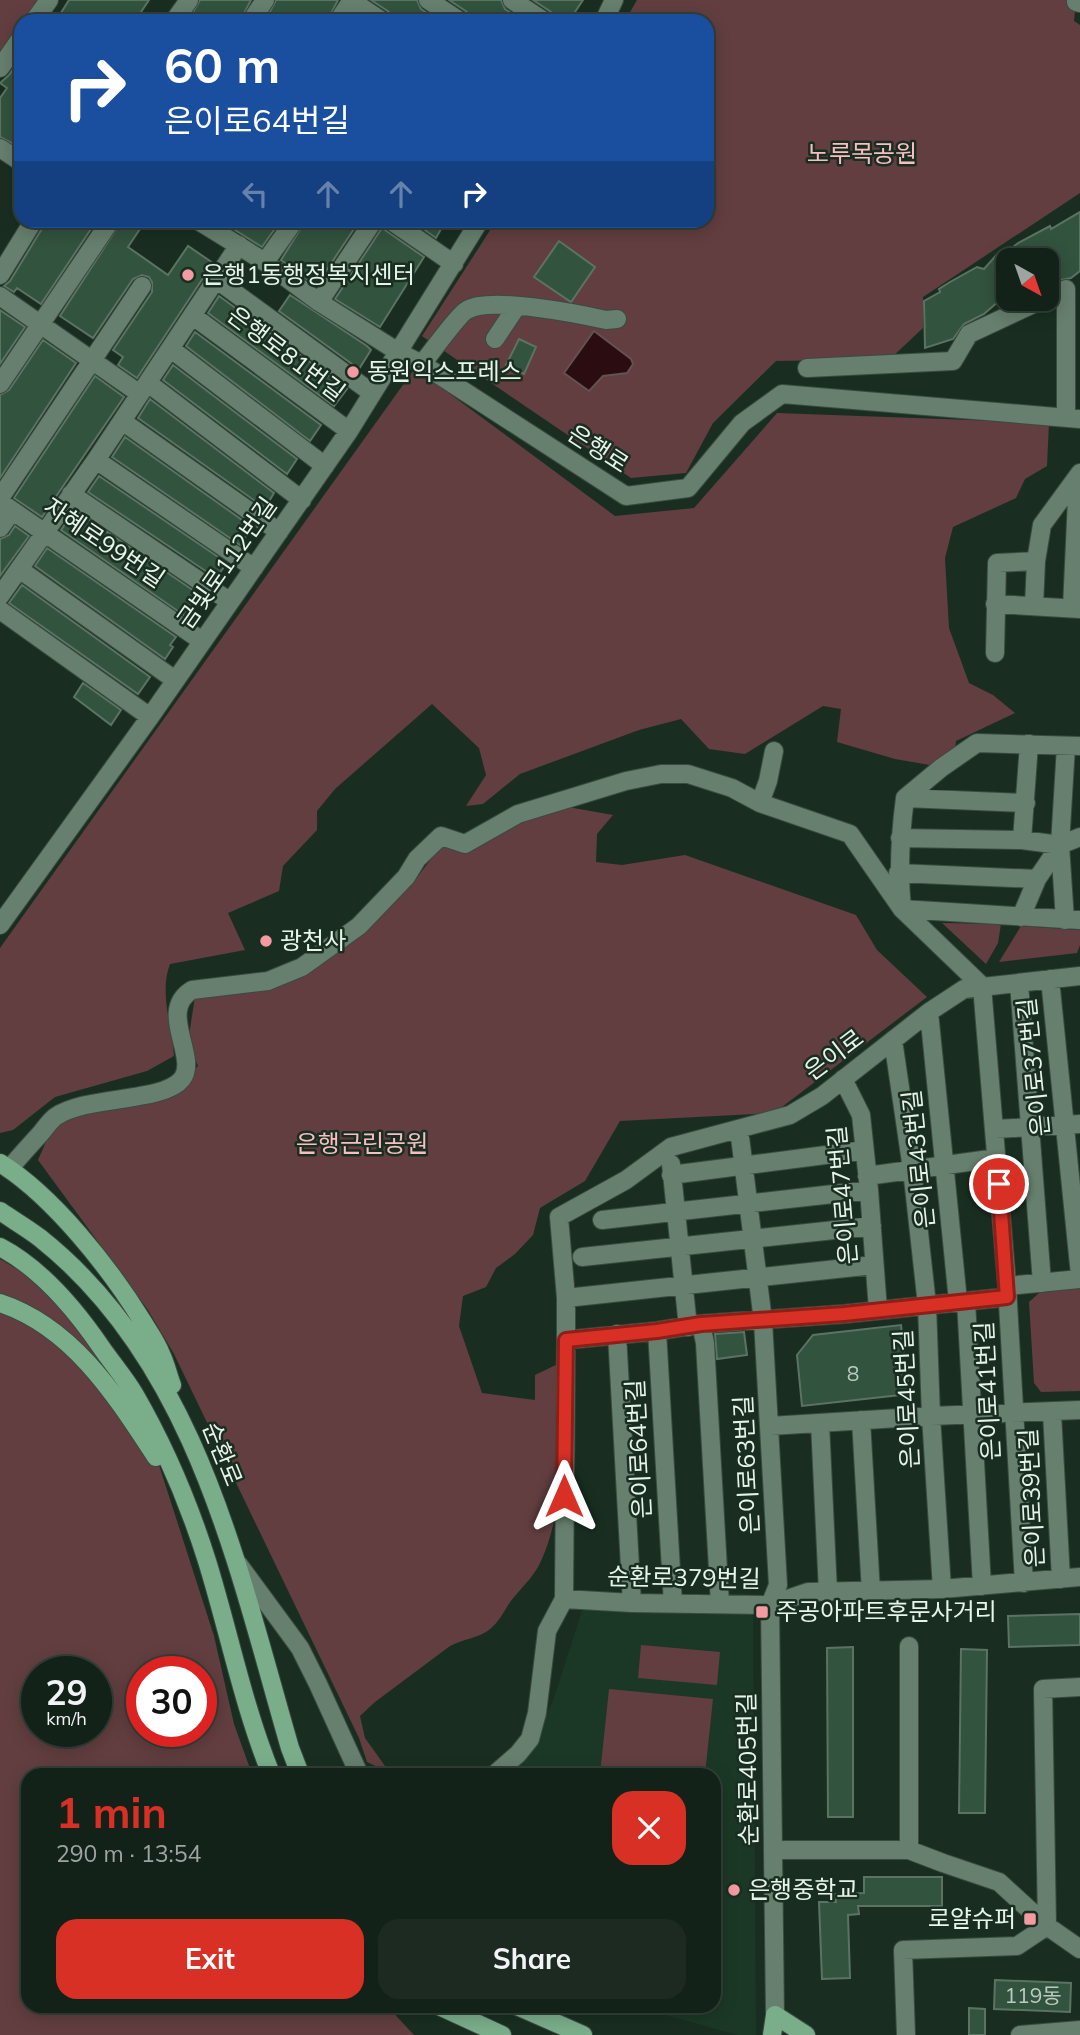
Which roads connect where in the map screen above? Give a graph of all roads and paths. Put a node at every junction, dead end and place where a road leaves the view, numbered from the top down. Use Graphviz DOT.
graph roads {
  1 [pos="352,0"];
  2 [pos="428,0"];
  3 [pos="512,0"];
  4 [pos="372,14"];
  5 [pos="449,14"];
  6 [pos="533,14"];
  7 [pos="14,50"];
  8 [pos="0,68"];
  9 [pos="29,228"];
  10 [pos="106,228"];
  11 [pos="211,228"];
  12 [pos="289,228"];
  13 [pos="369,228"];
  14 [pos="402,228"];
  15 [pos="475,228"];
  16 [pos="239,245"];
  17 [pos="265,262"];
  18 [pos="454,264"];
  19 [pos="0,275"];
  20 [pos="217,280"];
  21 [pos="142,286"];
  22 [pos="1073,286"];
  23 [pos="0,296"];
  24 [pos="319,302"];
  25 [pos="517,306"];
  26 [pos="1017,312"];
  27 [pos="193,316"];
  28 [pos="617,319"];
  29 [pos="41,324"];
  30 [pos="495,339"];
  31 [pos="171,349"];
  32 [pos="400,352"];
  33 [pos="92,360"];
  34 [pos="422,363"];
  35 [pos="807,368"];
  36 [pos="0,384"];
  37 [pos="144,389"];
  38 [pos="372,393"];
  39 [pos="1073,418"];
  40 [pos="122,421"];
  41 [pos="349,431"];
  42 [pos="96,460"];
  43 [pos="325,466"];
  44 [pos="1079,475"];
  45 [pos="71,494"];
  46 [pos="302,500"];
  47 [pos="4,503"];
  48 [pos="0,528"];
  49 [pos="45,532"];
  50 [pos="279,532"];
  51 [pos="1077,544"];
  52 [pos="1036,561"];
  53 [pos="254,568"];
  54 [pos="19,569"];
  55 [pos="0,596"];
  56 [pos="229,601"];
  57 [pos="995,604"];
  58 [pos="1034,606"];
  59 [pos="1076,609"];
  60 [pos="0,610"];
  61 [pos="202,641"];
  62 [pos="995,653"];
  63 [pos="175,680"];
  64 [pos="150,716"];
  65 [pos="1029,744"];
  66 [pos="1073,746"];
  67 [pos="774,751"];
  68 [pos="905,798"];
  69 [pos="760,803"];
  70 [pos="1026,803"];
  71 [pos="1080,837"];
  72 [pos="900,838"];
  73 [pos="1022,840"];
  74 [pos="1060,845"];
  75 [pos="898,873"];
  76 [pos="1037,879"];
  77 [pos="902,909"];
  78 [pos="1021,917"];
  79 [pos="1072,920"];
  80 [pos="0,925"];
  81 [pos="1080,976"];
  82 [pos="1050,979"];
  83 [pos="1019,983"];
  84 [pos="982,986"];
  85 [pos="929,1012"];
  86 [pos="894,1041"];
  87 [pos="843,1079"];
  88 [pos="1072,1125"];
  89 [pos="1028,1127"];
  90 [pos="739,1129"];
  91 [pos="995,1129"];
  92 [pos="671,1147"];
  93 [pos="864,1150"];
  94 [pos="997,1158"];
  95 [pos="745,1164"];
  96 [pos="944,1164"];
  97 [pos="5,1166"];
  98 [pos="912,1169"];
  99 [pos="671,1175"];
  100 [pos="868,1183"];
  101 [pos="750,1203"];
  102 [pos="0,1211"];
  103 [pos="676,1212"];
  104 [pos="601,1220"];
  105 [pos="872,1226"];
  106 [pos="754,1240"];
  107 [pos="0,1247"];
  108 [pos="680,1248"];
  109 [pos="582,1258"];
  110 [pos="874,1265"];
  111 [pos="757,1277"];
  112 [pos="1080,1277"];
  113 [pos="1042,1283"];
  114 [pos="684,1284"];
  115 [pos="1007,1292"];
  116 [pos="566,1298"];
  117 [pos="962,1301"];
  118 [pos="0,1303"];
  119 [pos="927,1305"];
  120 [pos="878,1310"];
  121 [pos="763,1321"];
  122 [pos="694,1325"];
  123 [pos="657,1331"];
  124 [pos="617,1334"];
  125 [pos="566,1340"];
  126 [pos="1080,1410"];
  127 [pos="1013,1413"];
  128 [pos="1052,1413"];
  129 [pos="974,1415"];
  130 [pos="931,1416"];
  131 [pos="861,1420"];
  132 [pos="820,1423"];
  133 [pos="770,1426"];
  134 [pos="187,1431"];
  135 [pos="187,1506"];
  136 [pos="234,1559"];
  137 [pos="1080,1577"];
  138 [pos="1062,1580"];
  139 [pos="1024,1583"];
  140 [pos="982,1586"];
  141 [pos="942,1589"];
  142 [pos="871,1591"];
  143 [pos="828,1592"];
  144 [pos="564,1599"];
  145 [pos="632,1604"];
  146 [pos="673,1604"];
  147 [pos="720,1604"];
  148 [pos="770,1605"];
  149 [pos="909,1646"];
  150 [pos="1080,1688"];
  151 [pos="269,1768"];
  152 [pos="298,1768"];
  153 [pos="356,1768"];
  154 [pos="502,1768"];
  155 [pos="774,1850"];
  156 [pos="909,1850"];
  157 [pos="1047,1926"];
  158 [pos="1080,1949"];
  159 [pos="454,2013"];
  160 [pos="533,2013"];
  161 [pos="775,2015"];
  162 [pos="1080,2030"];
  163 [pos="502,2035"];
  164 [pos="583,2035"];
  165 [pos="774,2035"];
  166 [pos="806,2035"];
  167 [pos="906,2035"];
  168 [pos="1020,2035"];
  1 -- 4 [label="street"];
  2 -- 5 [label="street"];
  3 -- 6 [label="street"];
  7 -- 8 [label="street"];
  9 -- 19 [label="street"];
  10 -- 29 [label="street"];
  11 -- 16 [label="street, 은행로"];
  12 -- 17 [label="street"];
  13 -- 24 [label="street"];
  14 -- 18 [label="street"];
  15 -- 18 [label="street, 금빛로112번길"];
  16 -- 17 [label="street, 은행로"];
  16 -- 20 [label="street, 은행로81번길"];
  17 -- 24 [label="street, 은행로"];
  18 -- 32 [label="street, 금빛로112번길"];
  20 -- 27 [label="street, 은행로81번길"];
  20 -- 38 [label="street, 은행로81번길"];
  21 -- 33 [label="street"];
  22 -- 39 [label="street"];
  23 -- 29 [label="street"];
  24 -- 32 [label="street, 은행로"];
  25 -- 28 [label="street"];
  25 -- 30 [label="street"];
  25 -- 34 [label="street"];
  26 -- 35 [label="street"];
  27 -- 31 [label="street, 은행로81번길"];
  27 -- 41 [label="street, 은행로81번길"];
  29 -- 33 [label="street"];
  29 -- 36 [label="street"];
  31 -- 37 [label="street, 은행로81번길"];
  31 -- 43 [label="street"];
  32 -- 34 [label="street, 은행로"];
  32 -- 38 [label="street, 금빛로112번길"];
  33 -- 37 [label="street"];
  33 -- 47 [label="street"];
  34 -- 39 [label="street, 은행로"];
  37 -- 40 [label="street, 은행로81번길"];
  37 -- 46 [label="street"];
  38 -- 41 [label="street, 금빛로112번길"];
  40 -- 42 [label="street, 은행로81번길"];
  40 -- 50 [label="street"];
  41 -- 43 [label="street, 금빛로112번길"];
  42 -- 45 [label="street, 은행로81번길"];
  42 -- 53 [label="street"];
  43 -- 46 [label="street, 금빛로112번길"];
  44 -- 51 [label="street"];
  44 -- 52 [label="street"];
  45 -- 49 [label="street, 은행로81번길"];
  45 -- 56 [label="street"];
  46 -- 50 [label="street, 금빛로112번길"];
  47 -- 48 [label="street, 자혜로99번길"];
  47 -- 49 [label="street, 자혜로99번길"];
  49 -- 54 [label="street, 은행로81번길"];
  49 -- 61 [label="street, 자혜로99번길"];
  50 -- 53 [label="street, 금빛로112번길"];
  51 -- 59 [label="street"];
  52 -- 57 [label="street"];
  52 -- 58 [label="street"];
  53 -- 56 [label="street, 금빛로112번길"];
  54 -- 55 [label="street, 은행로81번길"];
  54 -- 63 [label="street"];
  56 -- 61 [label="street, 금빛로112번길"];
  57 -- 58 [label="street"];
  57 -- 62 [label="street"];
  58 -- 59 [label="street"];
  60 -- 64 [label="street"];
  61 -- 63 [label="street, 금빛로112번길"];
  63 -- 64 [label="street, 금빛로112번길"];
  64 -- 80 [label="street, 금빛로112번길"];
  65 -- 66 [label="street"];
  65 -- 68 [label="street"];
  65 -- 70 [label="street"];
  66 -- 74 [label="street"];
  67 -- 69 [label="street"];
  68 -- 70 [label="street"];
  68 -- 72 [label="street"];
  69 -- 77 [label="street"];
  69 -- 97 [label="street"];
  70 -- 73 [label="street"];
  71 -- 74 [label="street"];
  72 -- 73 [label="street"];
  72 -- 75 [label="street"];
  73 -- 74 [label="street"];
  74 -- 76 [label="street"];
  74 -- 79 [label="street"];
  75 -- 76 [label="street"];
  75 -- 77 [label="street"];
  76 -- 78 [label="street"];
  77 -- 78 [label="street"];
  77 -- 84 [label="street"];
  78 -- 79 [label="street"];
  81 -- 82 [label="street, 은이로"];
  82 -- 83 [label="street, 은이로"];
  82 -- 88 [label="street, 은이로37번길"];
  83 -- 84 [label="street, 은이로"];
  83 -- 89 [label="street"];
  84 -- 85 [label="street, 은이로"];
  84 -- 91 [label="street, 은이로41번길"];
  85 -- 86 [label="street, 은이로"];
  85 -- 96 [label="street, 은이로43번길"];
  86 -- 87 [label="street, 은이로"];
  86 -- 98 [label="street, 은이로45번길"];
  87 -- 90 [label="street, 은이로"];
  87 -- 93 [label="street, 은이로47번길"];
  88 -- 89 [label="street"];
  88 -- 112 [label="street, 은이로37번길"];
  89 -- 91 [label="street"];
  89 -- 113 [label="street"];
  90 -- 92 [label="street, 은이로"];
  90 -- 95 [label="street, 은이로63번길"];
  91 -- 94 [label="street, 은이로41번길"];
  92 -- 99 [label="street"];
  92 -- 116 [label="street"];
  93 -- 95 [label="street"];
  93 -- 100 [label="street, 은이로47번길"];
  94 -- 96 [label="street"];
  94 -- 115 [label="street, 은이로41번길"];
  95 -- 99 [label="street"];
  95 -- 101 [label="street, 은이로63번길"];
  96 -- 98 [label="street"];
  96 -- 117 [label="street, 은이로43번길"];
  97 -- 134 [label="main road"];
  98 -- 100 [label="street"];
  98 -- 119 [label="street, 은이로45번길"];
  99 -- 103 [label="street"];
  100 -- 101 [label="street"];
  100 -- 105 [label="street, 은이로47번길"];
  101 -- 103 [label="street"];
  101 -- 106 [label="street, 은이로63번길"];
  102 -- 134 [label="main road, 순환로"];
  103 -- 104 [label="street"];
  103 -- 108 [label="street"];
  105 -- 106 [label="street"];
  105 -- 110 [label="street, 은이로47번길"];
  106 -- 108 [label="street"];
  106 -- 111 [label="street, 은이로63번길"];
  107 -- 135 [label="main road"];
  108 -- 109 [label="street"];
  108 -- 114 [label="street"];
  110 -- 111 [label="street"];
  110 -- 120 [label="street, 은이로47번길"];
  111 -- 114 [label="street"];
  111 -- 121 [label="street, 은이로63번길"];
  112 -- 113 [label="street"];
  113 -- 115 [label="street"];
  114 -- 116 [label="street"];
  114 -- 122 [label="street"];
  115 -- 117 [label="street"];
  115 -- 127 [label="street, 은이로41번길"];
  116 -- 125 [label="street"];
  117 -- 119 [label="street"];
  117 -- 129 [label="street, 은이로43번길"];
  118 -- 135 [label="main road"];
  119 -- 120 [label="street"];
  119 -- 130 [label="street, 은이로45번길"];
  120 -- 121 [label="street"];
  121 -- 122 [label="street"];
  121 -- 133 [label="street, 은이로63번길"];
  122 -- 123 [label="street"];
  122 -- 147 [label="street, 은이로63번길"];
  123 -- 124 [label="street"];
  123 -- 146 [label="street, 은이로64번길"];
  124 -- 125 [label="street"];
  124 -- 145 [label="street, 은이로64번길"];
  125 -- 144 [label="street"];
  126 -- 128 [label="street"];
  127 -- 128 [label="street"];
  127 -- 129 [label="street"];
  127 -- 139 [label="street, 은이로41번길"];
  128 -- 138 [label="street, 은이로39번길"];
  129 -- 130 [label="street"];
  129 -- 140 [label="street, 은이로43번길"];
  130 -- 131 [label="street"];
  130 -- 141 [label="street, 은이로45번길"];
  131 -- 132 [label="street"];
  131 -- 142 [label="street"];
  132 -- 133 [label="street"];
  132 -- 143 [label="street"];
  133 -- 148 [label="street, 은이로63번길"];
  134 -- 136 [label="main road, 순환로"];
  135 -- 151 [label="main road"];
  136 -- 152 [label="main road, 순환로"];
  136 -- 153 [label="street"];
  137 -- 138 [label="street, 순환로379번길"];
  138 -- 139 [label="street, 순환로379번길"];
  139 -- 140 [label="street, 순환로379번길"];
  140 -- 141 [label="street, 순환로379번길"];
  141 -- 142 [label="street, 순환로379번길"];
  142 -- 143 [label="street, 순환로379번길"];
  143 -- 148 [label="street, 순환로379번길"];
  144 -- 145 [label="street, 순환로379번길"];
  144 -- 154 [label="street"];
  145 -- 146 [label="street, 순환로379번길"];
  146 -- 147 [label="street, 순환로379번길"];
  147 -- 148 [label="street, 순환로379번길"];
  148 -- 155 [label="street, 순환로405번길"];
  149 -- 156 [label="street"];
  150 -- 157 [label="street"];
  155 -- 156 [label="street"];
  155 -- 161 [label="street, 순환로405번길"];
  156 -- 157 [label="street"];
  157 -- 158 [label="street"];
  157 -- 167 [label="street"];
  159 -- 163 [label="main road"];
  160 -- 164 [label="main road"];
  161 -- 165 [label="main road"];
  161 -- 166 [label="main road"];
  162 -- 168 [label="street"];
}
